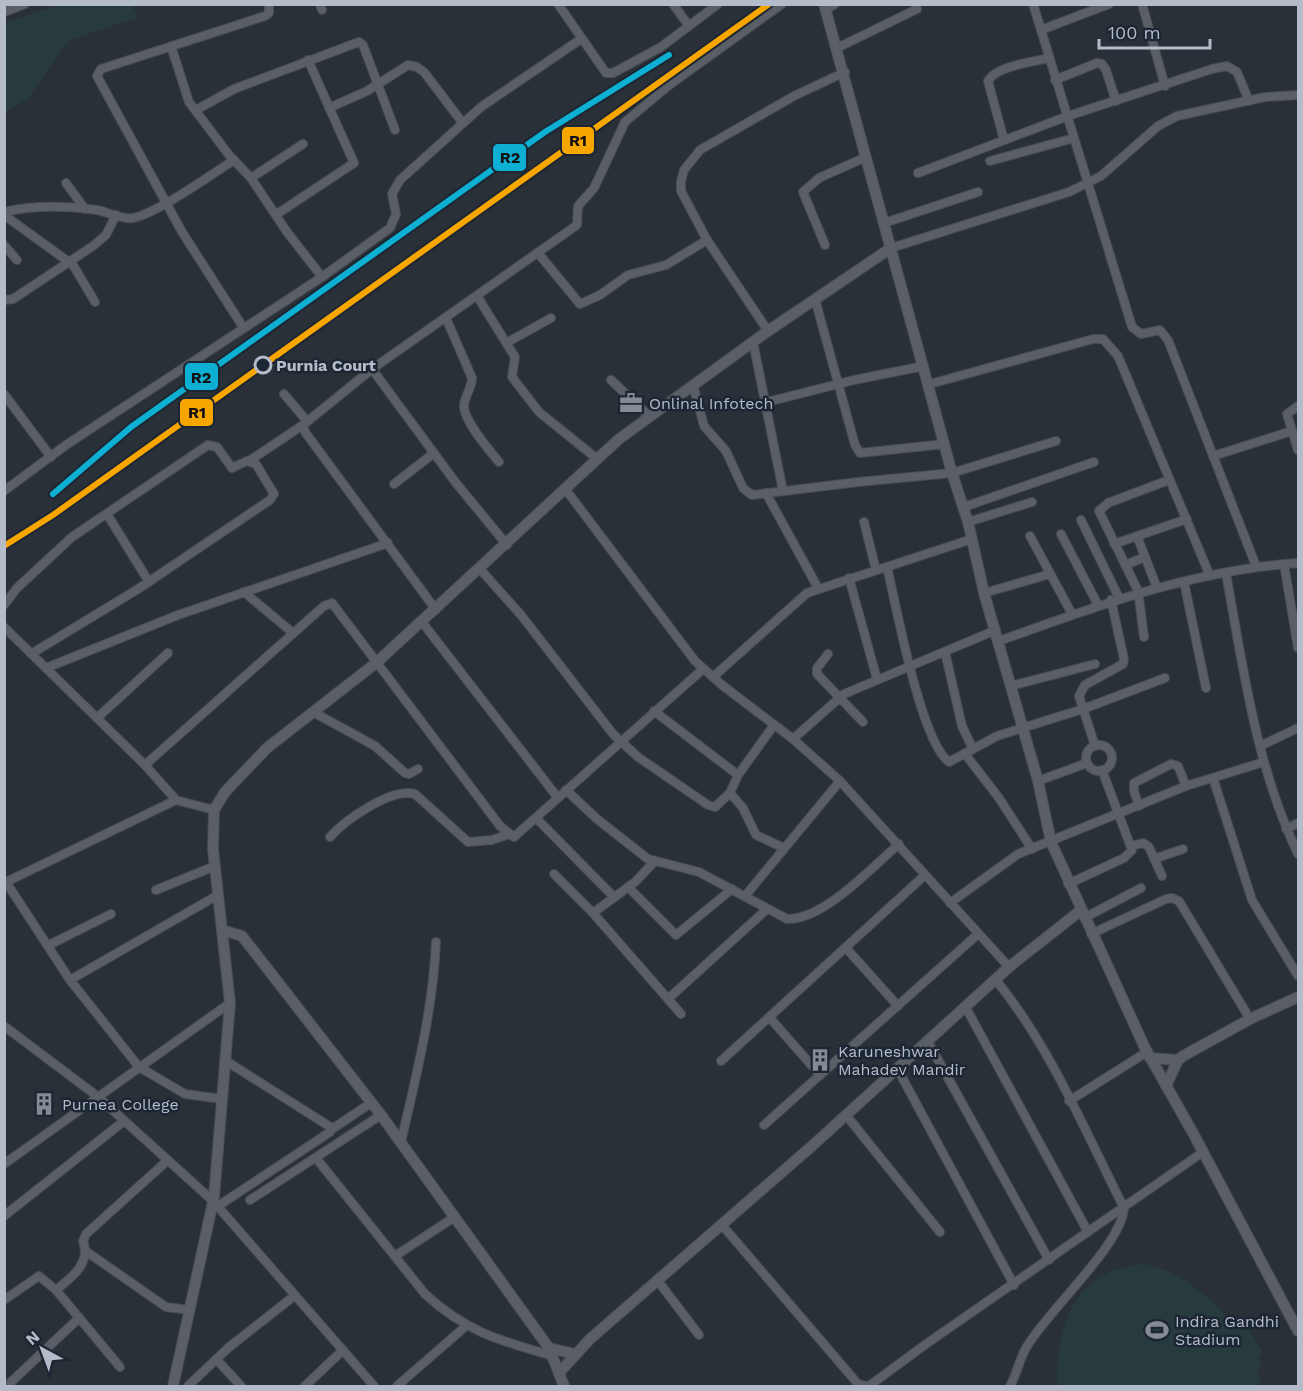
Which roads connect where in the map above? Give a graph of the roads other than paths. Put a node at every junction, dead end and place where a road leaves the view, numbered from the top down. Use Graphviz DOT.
graph roads {
  1 [pos="25,4"];
  2 [pos="269,4"];
  3 [pos="558,4"];
  4 [pos="673,4"];
  5 [pos="718,4"];
  6 [pos="782,4"];
  7 [pos="1033,4"];
  8 [pos="1109,4"];
  9 [pos="1142,4"];
  10 [pos="828,6"];
  11 [pos="917,9"];
  12 [pos="4,12"];
  13 [pos="689,26"];
  14 [pos="1041,30"];
  15 [pos="581,39"];
  16 [pos="171,46"];
  17 [pos="837,48"];
  18 [pos="1048,58"];
  19 [pos="308,60"];
  20 [pos="844,72"];
  21 [pos="1055,80"];
  22 [pos="379,84"];
  23 [pos="1165,86"];
  24 [pos="1299,94"];
  25 [pos="1116,101"];
  26 [pos="1249,101"];
  27 [pos="329,108"];
  28 [pos="196,110"];
  29 [pos="1068,116"];
  30 [pos="462,122"];
  31 [pos="395,130"];
  32 [pos="1074,138"];
  33 [pos="1004,140"];
  34 [pos="303,144"];
  35 [pos="867,157"];
  36 [pos="234,160"];
  37 [pos="990,161"];
  38 [pos="918,173"];
  39 [pos="251,178"];
  40 [pos="66,183"];
  41 [pos="1087,184"];
  42 [pos="978,192"];
  43 [pos="166,202"];
  44 [pos="85,209"];
  45 [pos="4,213"];
  46 [pos="277,214"];
  47 [pos="116,215"];
  48 [pos="884,223"];
  49 [pos="706,240"];
  50 [pos="4,245"];
  51 [pos="825,245"];
  52 [pos="891,248"];
  53 [pos="538,253"];
  54 [pos="17,261"];
  55 [pos="68,261"];
  56 [pos="322,277"];
  57 [pos="477,296"];
  58 [pos="815,299"];
  59 [pos="4,300"];
  60 [pos="95,302"];
  61 [pos="446,318"];
  62 [pos="551,318"];
  63 [pos="243,327"];
  64 [pos="768,331"];
  65 [pos="508,342"];
  66 [pos="753,342"];
  67 [pos="924,366"];
  68 [pos="372,369"];
  69 [pos="611,380"];
  70 [pos="838,384"];
  71 [pos="930,384"];
  72 [pos="693,385"];
  73 [pos="4,394"];
  74 [pos="284,394"];
  75 [pos="767,402"];
  76 [pos="1299,406"];
  77 [pos="650,417"];
  78 [pos="305,423"];
  79 [pos="1292,431"];
  80 [pos="1056,441"];
  81 [pos="945,444"];
  82 [pos="1299,450"];
  83 [pos="435,453"];
  84 [pos="1213,456"];
  85 [pos="51,457"];
  86 [pos="597,458"];
  87 [pos="249,461"];
  88 [pos="499,462"];
  89 [pos="1094,462"];
  90 [pos="952,473"];
  91 [pos="1169,480"];
  92 [pos="394,484"];
  93 [pos="566,490"];
  94 [pos="4,491"];
  95 [pos="783,491"];
  96 [pos="766,493"];
  97 [pos="1032,502"];
  98 [pos="964,507"];
  99 [pos="107,514"];
  100 [pos="1187,519"];
  101 [pos="1081,520"];
  102 [pos="864,522"];
  103 [pos="968,522"];
  104 [pos="1061,534"];
  105 [pos="1030,536"];
  106 [pos="1137,537"];
  107 [pos="972,539"];
  108 [pos="388,543"];
  109 [pos="507,544"];
  110 [pos="1114,544"];
  111 [pos="1145,557"];
  112 [pos="1299,563"];
  113 [pos="1284,564"];
  114 [pos="1125,565"];
  115 [pos="1256,566"];
  116 [pos="887,567"];
  117 [pos="480,569"];
  118 [pos="876,570"];
  119 [pos="1226,573"];
  120 [pos="1050,574"];
  121 [pos="1210,576"];
  122 [pos="849,578"];
  123 [pos="149,582"];
  124 [pos="1184,582"];
  125 [pos="818,588"];
  126 [pos="1157,588"];
  127 [pos="1138,591"];
  128 [pos="244,592"];
  129 [pos="984,593"];
  130 [pos="1115,599"];
  131 [pos="1098,604"];
  132 [pos="4,605"];
  133 [pos="436,610"];
  134 [pos="1072,614"];
  135 [pos="422,622"];
  136 [pos="4,627"];
  137 [pos="293,633"];
  138 [pos="997,635"];
  139 [pos="1144,637"];
  140 [pos="1299,648"];
  141 [pos="945,652"];
  142 [pos="168,653"];
  143 [pos="31,654"];
  144 [pos="828,654"];
  145 [pos="376,663"];
  146 [pos="911,664"];
  147 [pos="1095,664"];
  148 [pos="46,668"];
  149 [pos="704,669"];
  150 [pos="713,677"];
  151 [pos="1165,678"];
  152 [pos="877,679"];
  153 [pos="1011,686"];
  154 [pos="1206,688"];
  155 [pos="839,697"];
  156 [pos="1083,709"];
  157 [pos="654,711"];
  158 [pos="313,712"];
  159 [pos="97,718"];
  160 [pos="863,722"];
  161 [pos="774,725"];
  162 [pos="1023,728"];
  163 [pos="1299,728"];
  164 [pos="793,739"];
  165 [pos="620,740"];
  166 [pos="1095,746"];
  167 [pos="1260,746"];
  168 [pos="969,752"];
  169 [pos="1264,762"];
  170 [pos="1087,763"];
  171 [pos="145,765"];
  172 [pos="418,769"];
  173 [pos="1102,770"];
  174 [pos="738,775"];
  175 [pos="1213,778"];
  176 [pos="1038,781"];
  177 [pos="840,782"];
  178 [pos="1186,786"];
  179 [pos="566,790"];
  180 [pos="730,793"];
  181 [pos="558,798"];
  182 [pos="176,800"];
  183 [pos="1139,806"];
  184 [pos="214,810"];
  185 [pos="1118,815"];
  186 [pos="536,818"];
  187 [pos="1299,823"];
  188 [pos="1286,829"];
  189 [pos="509,834"];
  190 [pos="330,837"];
  191 [pos="1051,842"];
  192 [pos="899,844"];
  193 [pos="1131,846"];
  194 [pos="784,848"];
  195 [pos="1032,849"];
  196 [pos="1183,849"];
  197 [pos="1299,854"];
  198 [pos="1154,859"];
  199 [pos="655,861"];
  200 [pos="215,866"];
  201 [pos="554,874"];
  202 [pos="925,875"];
  203 [pos="1162,876"];
  204 [pos="5,882"];
  205 [pos="1068,884"];
  206 [pos="628,887"];
  207 [pos="1141,888"];
  208 [pos="732,889"];
  209 [pos="156,890"];
  210 [pos="218,895"];
  211 [pos="745,896"];
  212 [pos="614,897"];
  213 [pos="950,903"];
  214 [pos="767,909"];
  215 [pos="593,913"];
  216 [pos="111,914"];
  217 [pos="1082,914"];
  218 [pos="222,930"];
  219 [pos="978,934"];
  220 [pos="1091,934"];
  221 [pos="436,942"];
  222 [pos="49,945"];
  223 [pos="846,948"];
  224 [pos="1009,967"];
  225 [pos="1299,976"];
  226 [pos="996,979"];
  227 [pos="70,980"];
  228 [pos="1299,997"];
  229 [pos="668,999"];
  230 [pos="230,1003"];
  231 [pos="898,1006"];
  232 [pos="965,1006"];
  233 [pos="681,1014"];
  234 [pos="770,1018"];
  235 [pos="1250,1019"];
  236 [pos="4,1026"];
  237 [pos="927,1040"];
  238 [pos="1148,1055"];
  239 [pos="1178,1060"];
  240 [pos="226,1061"];
  241 [pos="721,1061"];
  242 [pos="139,1068"];
  243 [pos="897,1068"];
  244 [pos="820,1075"];
  245 [pos="1166,1086"];
  246 [pos="97,1096"];
  247 [pos="222,1100"];
  248 [pos="1069,1101"];
  249 [pos="371,1103"];
  250 [pos="381,1115"];
  251 [pos="846,1115"];
  252 [pos="124,1121"];
  253 [pos="764,1125"];
  254 [pos="332,1130"];
  255 [pos="400,1142"];
  256 [pos="1203,1152"];
  257 [pos="316,1158"];
  258 [pos="168,1160"];
  259 [pos="4,1164"];
  260 [pos="250,1200"];
  261 [pos="215,1204"];
  262 [pos="1124,1208"];
  263 [pos="4,1216"];
  264 [pos="453,1218"];
  265 [pos="722,1226"];
  266 [pos="940,1232"];
  267 [pos="1088,1232"];
  268 [pos="87,1252"];
  269 [pos="395,1256"];
  270 [pos="1049,1260"];
  271 [pos="658,1281"];
  272 [pos="1014,1285"];
  273 [pos="56,1290"];
  274 [pos="294,1296"];
  275 [pos="4,1300"];
  276 [pos="190,1310"];
  277 [pos="79,1318"];
  278 [pos="466,1326"];
  279 [pos="1299,1331"];
  280 [pos="699,1335"];
  281 [pos="343,1350"];
  282 [pos="551,1352"];
  283 [pos="575,1354"];
  284 [pos="217,1360"];
  285 [pos="120,1366"];
  286 [pos="559,1373"];
  287 [pos="8,1385"];
  288 [pos="173,1386"];
  289 [pos="188,1386"];
  290 [pos="242,1386"];
  291 [pos="305,1386"];
  292 [pos="374,1386"];
  293 [pos="397,1386"];
  294 [pos="564,1386"];
  295 [pos="870,1386"];
  296 [pos="1010,1386"];
  1 -- 12 [label="street"];
  2 -- 16 [label="street"];
  3 -- 15 [label="street"];
  4 -- 13 [label="street"];
  5 -- 13 [label="street"];
  6 -- 53 [label="street"];
  7 -- 14 [label="street"];
  8 -- 14 [label="street"];
  9 -- 23 [label="street"];
  10 -- 17 [label="street"];
  11 -- 17 [label="street"];
  13 -- 15 [label="street"];
  14 -- 18 [label="street"];
  15 -- 30 [label="street"];
  16 -- 28 [label="street"];
  16 -- 43 [label="street"];
  17 -- 20 [label="street"];
  18 -- 21 [label="street"];
  18 -- 33 [label="street"];
  19 -- 22 [label="street"];
  19 -- 27 [label="street"];
  19 -- 28 [label="street"];
  20 -- 35 [label="street"];
  20 -- 49 [label="street"];
  21 -- 25 [label="street"];
  21 -- 29 [label="street"];
  22 -- 27 [label="street"];
  22 -- 30 [label="street"];
  22 -- 31 [label="street"];
  23 -- 25 [label="street"];
  23 -- 26 [label="street"];
  24 -- 26 [label="street"];
  25 -- 29 [label="street"];
  26 -- 41 [label="street"];
  27 -- 46 [label="street"];
  28 -- 36 [label="street"];
  29 -- 32 [label="street"];
  29 -- 33 [label="street"];
  30 -- 56 [label="street"];
  32 -- 37 [label="street"];
  32 -- 41 [label="street"];
  33 -- 38 [label="street"];
  34 -- 39 [label="street"];
  35 -- 48 [label="street"];
  35 -- 51 [label="street"];
  36 -- 39 [label="street"];
  36 -- 43 [label="street"];
  39 -- 46 [label="street"];
  40 -- 44 [label="street"];
  41 -- 52 [label="street"];
  41 -- 84 [label="street"];
  42 -- 48 [label="street"];
  43 -- 47 [label="street"];
  43 -- 63 [label="street"];
  44 -- 45 [label="street"];
  44 -- 47 [label="street"];
  45 -- 55 [label="street"];
  46 -- 56 [label="street"];
  47 -- 55 [label="street"];
  48 -- 52 [label="street"];
  49 -- 53 [label="street"];
  49 -- 64 [label="street"];
  50 -- 54 [label="street"];
  52 -- 58 [label="street"];
  52 -- 67 [label="street"];
  53 -- 57 [label="street"];
  55 -- 59 [label="street"];
  55 -- 60 [label="street"];
  56 -- 63 [label="street"];
  57 -- 61 [label="street"];
  57 -- 65 [label="street"];
  58 -- 64 [label="street"];
  58 -- 70 [label="street"];
  61 -- 68 [label="street"];
  61 -- 88 [label="street"];
  62 -- 65 [label="street"];
  63 -- 85 [label="street"];
  64 -- 66 [label="street"];
  65 -- 86 [label="street"];
  66 -- 72 [label="street"];
  66 -- 75 [label="street"];
  67 -- 70 [label="street"];
  67 -- 71 [label="street"];
  68 -- 78 [label="street"];
  68 -- 83 [label="street"];
  69 -- 77 [label="street"];
  70 -- 75 [label="street"];
  70 -- 81 [label="street"];
  71 -- 81 [label="street"];
  71 -- 91 [label="street"];
  72 -- 77 [label="street"];
  72 -- 96 [label="street"];
  73 -- 85 [label="street"];
  74 -- 78 [label="street"];
  75 -- 95 [label="street"];
  76 -- 79 [label="street"];
  77 -- 86 [label="street"];
  78 -- 87 [label="street"];
  78 -- 108 [label="street"];
  79 -- 82 [label="street"];
  79 -- 84 [label="street"];
  80 -- 90 [label="street"];
  81 -- 90 [label="street"];
  83 -- 92 [label="street"];
  83 -- 109 [label="street"];
  84 -- 115 [label="street"];
  85 -- 94 [label="street"];
  86 -- 93 [label="street"];
  87 -- 99 [label="street"];
  87 -- 123 [label="street"];
  89 -- 98 [label="street"];
  90 -- 95 [label="street"];
  90 -- 98 [label="street"];
  91 -- 100 [label="street"];
  91 -- 110 [label="street"];
  93 -- 109 [label="street"];
  93 -- 149 [label="street"];
  95 -- 96 [label="street"];
  96 -- 125 [label="street"];
  97 -- 103 [label="street"];
  98 -- 103 [label="street"];
  99 -- 123 [label="street"];
  99 -- 132 [label="street"];
  100 -- 106 [label="street"];
  100 -- 121 [label="street"];
  101 -- 130 [label="street"];
  102 -- 118 [label="street"];
  103 -- 107 [label="street"];
  104 -- 131 [label="street"];
  105 -- 120 [label="street"];
  106 -- 110 [label="street"];
  106 -- 111 [label="street"];
  107 -- 116 [label="street"];
  107 -- 129 [label="street"];
  108 -- 128 [label="street"];
  108 -- 133 [label="street"];
  109 -- 117 [label="street"];
  110 -- 114 [label="street"];
  111 -- 114 [label="street"];
  111 -- 126 [label="street"];
  112 -- 113 [label="street"];
  113 -- 115 [label="street"];
  113 -- 140 [label="street"];
  114 -- 127 [label="street"];
  115 -- 119 [label="street"];
  116 -- 118 [label="street"];
  116 -- 146 [label="street"];
  117 -- 133 [label="street"];
  117 -- 165 [label="street"];
  118 -- 122 [label="street"];
  119 -- 121 [label="street"];
  119 -- 167 [label="street"];
  120 -- 129 [label="street"];
  120 -- 134 [label="street"];
  121 -- 124 [label="street"];
  122 -- 125 [label="street"];
  122 -- 152 [label="street"];
  123 -- 143 [label="street"];
  124 -- 126 [label="street"];
  124 -- 154 [label="street"];
  125 -- 150 [label="street"];
  126 -- 127 [label="street"];
  127 -- 130 [label="street"];
  127 -- 139 [label="street"];
  128 -- 137 [label="street"];
  128 -- 148 [label="street"];
  129 -- 138 [label="street"];
  130 -- 131 [label="street"];
  130 -- 156 [label="street"];
  131 -- 134 [label="street"];
  133 -- 135 [label="street"];
  134 -- 138 [label="street"];
  135 -- 145 [label="street"];
  135 -- 181 [label="street"];
  136 -- 143 [label="street"];
  137 -- 145 [label="street"];
  137 -- 171 [label="street"];
  138 -- 141 [label="street"];
  138 -- 153 [label="street"];
  141 -- 146 [label="street"];
  141 -- 168 [label="street"];
  142 -- 159 [label="street"];
  143 -- 148 [label="street"];
  144 -- 155 [label="street"];
  145 -- 158 [label="street"];
  145 -- 189 [label="street"];
  146 -- 152 [label="street"];
  146 -- 168 [label="street"];
  147 -- 153 [label="street"];
  148 -- 159 [label="street"];
  149 -- 150 [label="street"];
  149 -- 157 [label="street"];
  150 -- 161 [label="street"];
  151 -- 156 [label="street"];
  152 -- 155 [label="street"];
  153 -- 162 [label="street"];
  155 -- 160 [label="street"];
  155 -- 164 [label="street"];
  156 -- 162 [label="street"];
  156 -- 166 [label="street"];
  157 -- 165 [label="street"];
  157 -- 174 [label="street"];
  158 -- 172 [label="street"];
  158 -- 184 [label="street"];
  159 -- 171 [label="street"];
  161 -- 164 [label="street"];
  161 -- 174 [label="street"];
  162 -- 168 [label="street"];
  162 -- 176 [label="street"];
  163 -- 167 [label="street"];
  164 -- 177 [label="street"];
  165 -- 179 [label="street"];
  165 -- 180 [label="street"];
  166 -- 170 [label="street"];
  166 -- 173 [label="street"];
  167 -- 169 [label="street"];
  168 -- 195 [label="street"];
  169 -- 175 [label="street"];
  169 -- 188 [label="street"];
  170 -- 173 [label="street"];
  170 -- 176 [label="street"];
  171 -- 182 [label="street"];
  173 -- 185 [label="street"];
  174 -- 180 [label="street"];
  175 -- 178 [label="street"];
  175 -- 225 [label="street"];
  176 -- 191 [label="street"];
  177 -- 192 [label="street"];
  177 -- 194 [label="street"];
  178 -- 183 [label="street"];
  178 -- 183 [label="street"];
  179 -- 181 [label="street"];
  179 -- 199 [label="street"];
  180 -- 194 [label="street"];
  181 -- 186 [label="street"];
  182 -- 184 [label="street"];
  182 -- 204 [label="street"];
  183 -- 185 [label="street"];
  184 -- 200 [label="street"];
  185 -- 191 [label="street"];
  185 -- 193 [label="street"];
  186 -- 189 [label="street"];
  186 -- 212 [label="street"];
  187 -- 188 [label="street"];
  188 -- 197 [label="street"];
  189 -- 190 [label="street"];
  191 -- 195 [label="street"];
  191 -- 205 [label="street"];
  192 -- 202 [label="street"];
  192 -- 214 [label="street"];
  193 -- 198 [label="street"];
  193 -- 205 [label="street"];
  194 -- 211 [label="street"];
  195 -- 213 [label="street"];
  196 -- 198 [label="street"];
  198 -- 203 [label="street"];
  199 -- 206 [label="street"];
  199 -- 208 [label="street"];
  200 -- 209 [label="street"];
  200 -- 210 [label="street"];
  201 -- 215 [label="street"];
  202 -- 213 [label="street"];
  202 -- 223 [label="street"];
  204 -- 222 [label="street"];
  205 -- 217 [label="street"];
  206 -- 208 [label="street"];
  206 -- 212 [label="street"];
  207 -- 217 [label="street"];
  208 -- 211 [label="street"];
  210 -- 218 [label="street"];
  210 -- 227 [label="street"];
  211 -- 214 [label="street"];
  212 -- 215 [label="street"];
  213 -- 219 [label="street"];
  214 -- 229 [label="street"];
  215 -- 229 [label="street"];
  216 -- 222 [label="street"];
  217 -- 220 [label="street"];
  217 -- 224 [label="street"];
  218 -- 230 [label="street"];
  218 -- 249 [label="street"];
  219 -- 224 [label="street"];
  219 -- 231 [label="street"];
  220 -- 235 [label="street"];
  220 -- 238 [label="street"];
  221 -- 255 [label="street"];
  222 -- 227 [label="street"];
  223 -- 231 [label="street"];
  223 -- 234 [label="street"];
  224 -- 226 [label="street"];
  226 -- 232 [label="street"];
  226 -- 248 [label="street"];
  227 -- 242 [label="street"];
  228 -- 235 [label="street"];
  229 -- 233 [label="street"];
  230 -- 240 [label="street"];
  230 -- 242 [label="street"];
  231 -- 244 [label="street"];
  232 -- 237 [label="street"];
  232 -- 267 [label="street"];
  234 -- 241 [label="street"];
  234 -- 244 [label="street"];
  235 -- 239 [label="street"];
  236 -- 246 [label="street"];
  237 -- 243 [label="street"];
  237 -- 270 [label="street"];
  238 -- 239 [label="street"];
  238 -- 245 [label="street"];
  238 -- 248 [label="street"];
  239 -- 245 [label="street"];
  240 -- 247 [label="street"];
  240 -- 254 [label="street"];
  242 -- 246 [label="street"];
  242 -- 247 [label="street"];
  243 -- 251 [label="street"];
  243 -- 272 [label="street"];
  244 -- 253 [label="street"];
  245 -- 256 [label="street"];
  246 -- 252 [label="street"];
  246 -- 259 [label="street"];
  247 -- 261 [label="street"];
  248 -- 262 [label="street"];
  249 -- 250 [label="street"];
  249 -- 254 [label="street"];
  250 -- 255 [label="street"];
  250 -- 257 [label="street"];
  251 -- 265 [label="street"];
  251 -- 266 [label="street"];
  252 -- 258 [label="street"];
  252 -- 263 [label="street"];
  254 -- 261 [label="street"];
  255 -- 264 [label="street"];
  256 -- 262 [label="street"];
  256 -- 279 [label="street"];
  257 -- 260 [label="street"];
  257 -- 269 [label="street"];
  258 -- 261 [label="street"];
  258 -- 268 [label="street"];
  261 -- 274 [label="street"];
  261 -- 276 [label="street"];
  262 -- 267 [label="street"];
  262 -- 296 [label="street"];
  264 -- 269 [label="street"];
  264 -- 282 [label="street"];
  265 -- 271 [label="street"];
  265 -- 295 [label="street"];
  267 -- 270 [label="street"];
  268 -- 273 [label="street"];
  268 -- 276 [label="street"];
  269 -- 278 [label="street"];
  270 -- 272 [label="street"];
  271 -- 280 [label="street"];
  271 -- 283 [label="street"];
  272 -- 295 [label="street"];
  273 -- 275 [label="street"];
  273 -- 277 [label="street"];
  274 -- 281 [label="street"];
  274 -- 284 [label="street"];
  276 -- 288 [label="street"];
  277 -- 285 [label="street"];
  277 -- 287 [label="street"];
  278 -- 282 [label="street"];
  278 -- 293 [label="street"];
  281 -- 291 [label="street"];
  281 -- 292 [label="street"];
  282 -- 283 [label="street"];
  282 -- 286 [label="street"];
  283 -- 286 [label="street"];
  284 -- 289 [label="street"];
  284 -- 290 [label="street"];
  286 -- 294 [label="street"];
}
